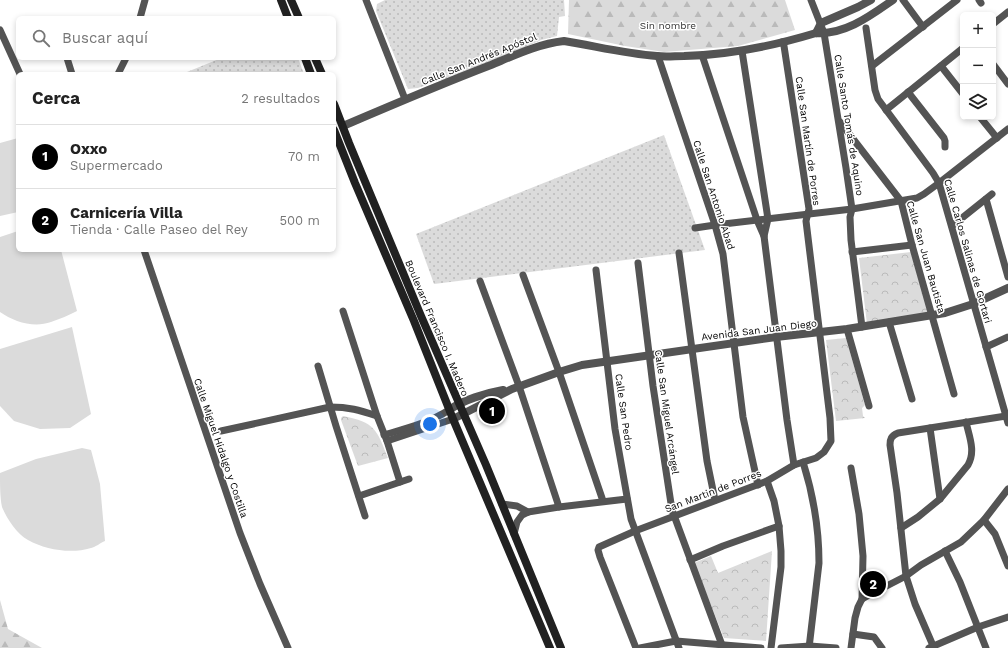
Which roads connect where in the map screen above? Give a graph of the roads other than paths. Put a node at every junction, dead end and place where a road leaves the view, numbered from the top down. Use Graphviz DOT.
graph roads {
  1 [pos="144,0"];
  2 [pos="281,0"];
  3 [pos="291,0"];
  4 [pos="366,0"];
  5 [pos="811,0"];
  6 [pos="871,0"];
  7 [pos="893,0"];
  8 [pos="902,0"];
  9 [pos="957,0"];
  10 [pos="1008,13"];
  11 [pos="140,16"];
  12 [pos="287,16"];
  13 [pos="298,16"];
  14 [pos="996,22"];
  15 [pos="821,23"];
  16 [pos="923,27"];
  17 [pos="866,28"];
  18 [pos="0,30"];
  19 [pos="820,33"];
  20 [pos="782,42"];
  21 [pos="960,50"];
  22 [pos="742,51"];
  23 [pos="702,55"];
  24 [pos="658,56"];
  25 [pos="68,60"];
  26 [pos="125,60"];
  27 [pos="306,60"];
  28 [pos="316,60"];
  29 [pos="872,66"];
  30 [pos="941,66"];
  31 [pos="996,68"];
  32 [pos="19,72"];
  33 [pos="72,72"];
  34 [pos="119,72"];
  35 [pos="310,72"];
  36 [pos="321,72"];
  37 [pos="1008,84"];
  38 [pos="960,90"];
  39 [pos="908,92"];
  40 [pos="405,99"];
  41 [pos="336,109"];
  42 [pos="886,110"];
  43 [pos="982,120"];
  44 [pos="839,121"];
  45 [pos="343,126"];
  46 [pos="1008,129"];
  47 [pos="336,135"];
  48 [pos="997,138"];
  49 [pos="945,147"];
  50 [pos="939,183"];
  51 [pos="992,194"];
  52 [pos="986,199"];
  53 [pos="901,201"];
  54 [pos="852,209"];
  55 [pos="808,215"];
  56 [pos="768,219"];
  57 [pos="757,220"];
  58 [pos="714,225"];
  59 [pos="952,226"];
  60 [pos="695,228"];
  61 [pos="764,236"];
  62 [pos="912,245"];
  63 [pos="145,252"];
  64 [pos="852,252"];
  65 [pos="678,253"];
  66 [pos="638,263"];
  67 [pos="596,270"];
  68 [pos="524,275"];
  69 [pos="1008,276"];
  70 [pos="480,281"];
  71 [pos="1008,288"];
  72 [pos="973,304"];
  73 [pos="343,311"];
  74 [pos="932,315"];
  75 [pos="889,322"];
  76 [pos="862,327"];
  77 [pos="847,329"];
  78 [pos="819,332"];
  79 [pos="776,337"];
  80 [pos="1008,337"];
  81 [pos="734,343"];
  82 [pos="986,347"];
  83 [pos="691,349"];
  84 [pos="649,355"];
  85 [pos="607,362"];
  86 [pos="318,366"];
  87 [pos="559,372"];
  88 [pos="515,387"];
  89 [pos="954,394"];
  90 [pos="912,399"];
  91 [pos="459,403"];
  92 [pos="330,406"];
  93 [pos="868,406"];
  94 [pos="449,410"];
  95 [pos="463,413"];
  96 [pos="377,416"];
  97 [pos="452,419"];
  98 [pos="1007,420"];
  99 [pos="966,422"];
  100 [pos="930,428"];
  101 [pos="221,430"];
  102 [pos="831,434"];
  103 [pos="385,438"];
  104 [pos="803,462"];
  105 [pos="794,465"];
  106 [pos="851,468"];
  107 [pos="409,479"];
  108 [pos="767,481"];
  109 [pos="400,482"];
  110 [pos="758,485"];
  111 [pos="1008,489"];
  112 [pos="358,496"];
  113 [pos="627,499"];
  114 [pos="940,499"];
  115 [pos="715,500"];
  116 [pos="604,501"];
  117 [pos="502,504"];
  118 [pos="559,507"];
  119 [pos="528,512"];
  120 [pos="365,516"];
  121 [pos="674,516"];
  122 [pos="984,520"];
  123 [pos="779,526"];
  124 [pos="901,528"];
  125 [pos="635,531"];
  126 [pos="514,534"];
  127 [pos="1005,549"];
  128 [pos="945,551"];
  129 [pos="690,560"];
  130 [pos="1008,566"];
  131 [pos="906,576"];
  132 [pos="862,599"];
  133 [pos="1008,617"];
  134 [pos="978,627"];
  135 [pos="853,634"];
  136 [pos="678,645"];
  137 [pos="722,645"];
  138 [pos="880,645"];
  139 [pos="809,647"];
  140 [pos="932,647"];
  141 [pos="288,648"];
  142 [pos="550,648"];
  143 [pos="561,648"];
  144 [pos="636,648"];
  145 [pos="640,648"];
  146 [pos="761,648"];
  147 [pos="771,648"];
  148 [pos="781,648"];
  149 [pos="836,648"];
  150 [pos="851,648"];
  151 [pos="986,648"];
  1 -- 11 [label="street"];
  2 -- 12 [label="main road"];
  3 -- 13 [label="main road"];
  4 -- 40 [label="street"];
  5 -- 15 [label="street"];
  6 -- 15 [label="street"];
  7 -- 19 [label="street, Calle San Andrés Apóstol"];
  8 -- 16 [label="street"];
  9 -- 16 [label="street"];
  10 -- 14 [label="street"];
  15 -- 19 [label="street"];
  16 -- 29 [label="street"];
  17 -- 29 [label="street, Calle Carlos Salinas de Gortari"];
  18 -- 32 [label="street"];
  19 -- 20 [label="street, Calle San Andrés Apóstol"];
  19 -- 44 [label="street, Calle Santo Tomás de Aquino"];
  20 -- 22 [label="street, Calle San Andrés Apóstol"];
  20 -- 55 [label="street, Calle San Martín de Porres"];
  21 -- 30 [label="street"];
  22 -- 23 [label="street, Calle San Andrés Apóstol"];
  22 -- 56 [label="street"];
  23 -- 24 [label="street, Calle San Andrés Apóstol"];
  23 -- 57 [label="street"];
  24 -- 40 [label="street, Calle San Andrés Apóstol"];
  24 -- 58 [label="street, Calle San Antonio Abad"];
  25 -- 33 [label="street"];
  26 -- 34 [label="street"];
  27 -- 35 [label="main road"];
  28 -- 36 [label="main road"];
  29 -- 42 [label="street, Calle Carlos Salinas de Gortari"];
  30 -- 38 [label="street"];
  30 -- 39 [label="street"];
  31 -- 37 [label="street"];
  39 -- 42 [label="street"];
  39 -- 49 [label="street"];
  40 -- 45 [label="street, Calle San Andrés Apóstol"];
  41 -- 45 [label="main road, Boulevard Francisco I. Madero"];
  42 -- 50 [label="street, Calle Carlos Salinas de Gortari"];
  43 -- 48 [label="street"];
  44 -- 53 [label="street, Calle San Juan Bautista"];
  44 -- 54 [label="street, Calle Santo Tomás de Aquino"];
  45 -- 91 [label="main road, Boulevard Francisco I. Madero"];
  46 -- 48 [label="street"];
  47 -- 94 [label="main road, Boulevard Francisco I. Madero"];
  48 -- 50 [label="street"];
  50 -- 53 [label="street"];
  50 -- 59 [label="street, Calle Carlos Salinas de Gortari"];
  51 -- 52 [label="street"];
  52 -- 59 [label="street"];
  52 -- 69 [label="street"];
  53 -- 54 [label="street"];
  53 -- 62 [label="street, Calle San Juan Bautista"];
  54 -- 55 [label="street"];
  54 -- 64 [label="street, Calle Santo Tomás de Aquino"];
  55 -- 56 [label="street"];
  55 -- 78 [label="street, Calle San Martín de Porres"];
  56 -- 57 [label="street"];
  56 -- 61 [label="street"];
  57 -- 58 [label="street"];
  57 -- 61 [label="street"];
  58 -- 60 [label="street"];
  58 -- 81 [label="street, Calle San Antonio Abad"];
  59 -- 72 [label="street, Calle Carlos Salinas de Gortari"];
  61 -- 79 [label="street"];
  62 -- 64 [label="street"];
  62 -- 74 [label="street, Calle San Juan Bautista"];
  63 -- 141 [label="street, Calle Miguel Hidalgo y Costilla"];
  64 -- 76 [label="street, Calle Santo Tomás de Aquino"];
  65 -- 83 [label="street"];
  66 -- 84 [label="street, Calle San Miguel Arcángel"];
  67 -- 85 [label="street, Calle San Pedro"];
  68 -- 87 [label="street"];
  70 -- 88 [label="street"];
  71 -- 72 [label="street, Avenida San Juan Diego"];
  72 -- 74 [label="street, Avenida San Juan Diego"];
  72 -- 82 [label="street, Calle Carlos Salinas de Gortari"];
  73 -- 96 [label="street"];
  74 -- 75 [label="street, Avenida San Juan Diego"];
  74 -- 89 [label="street, Calle San Juan Bautista"];
  75 -- 76 [label="street, Avenida San Juan Diego"];
  75 -- 90 [label="street"];
  76 -- 77 [label="street, Avenida San Juan Diego"];
  77 -- 78 [label="street, Avenida San Juan Diego"];
  77 -- 93 [label="street"];
  78 -- 79 [label="street, Avenida San Juan Diego"];
  78 -- 102 [label="street, Calle San Martín de Porres"];
  79 -- 81 [label="street, Avenida San Juan Diego"];
  79 -- 105 [label="street"];
  80 -- 82 [label="street"];
  81 -- 83 [label="street, Avenida San Juan Diego"];
  81 -- 110 [label="street, Calle San Antonio Abad"];
  82 -- 98 [label="street, Calle Carlos Salinas de Gortari"];
  83 -- 84 [label="street, Avenida San Juan Diego"];
  83 -- 115 [label="street"];
  84 -- 85 [label="street, Avenida San Juan Diego"];
  84 -- 121 [label="street, Calle San Miguel Arcángel"];
  85 -- 87 [label="street, Avenida San Juan Diego"];
  85 -- 113 [label="street, Calle San Pedro"];
  86 -- 92 [label="street"];
  87 -- 88 [label="street, Avenida San Juan Diego"];
  87 -- 116 [label="street"];
  88 -- 91 [label="street, Avenida San Juan Diego"];
  88 -- 95 [label="street, Avenida San Juan Diego"];
  88 -- 118 [label="street"];
  91 -- 94 [label="street, Avenida San Juan Diego"];
  91 -- 95 [label="main road, Boulevard Francisco I. Madero"];
  92 -- 96 [label="street"];
  92 -- 101 [label="street"];
  92 -- 112 [label="street"];
  94 -- 97 [label="main road, Boulevard Francisco I. Madero"];
  94 -- 103 [label="street"];
  95 -- 97 [label="street, Avenida San Juan Diego"];
  95 -- 117 [label="main road, Boulevard Francisco I. Madero"];
  96 -- 103 [label="street"];
  97 -- 103 [label="street"];
  97 -- 142 [label="main road, Boulevard Francisco I. Madero"];
  98 -- 99 [label="street"];
  99 -- 100 [label="street"];
  99 -- 114 [label="street"];
  100 -- 114 [label="street"];
  100 -- 124 [label="street"];
  102 -- 104 [label="street, San Martin de Porres"];
  103 -- 109 [label="street"];
  104 -- 105 [label="street, San Martin de Porres"];
  104 -- 139 [label="street"];
  105 -- 108 [label="street, San Martin de Porres"];
  106 -- 132 [label="street"];
  107 -- 109 [label="street"];
  108 -- 110 [label="street, San Martin de Porres"];
  108 -- 123 [label="street"];
  109 -- 112 [label="street"];
  110 -- 115 [label="street, San Martin de Porres"];
  111 -- 122 [label="street"];
  112 -- 120 [label="street"];
  113 -- 116 [label="street"];
  113 -- 125 [label="street, Calle San Pedro"];
  114 -- 124 [label="street"];
  115 -- 121 [label="street, San Martin de Porres"];
  116 -- 118 [label="street"];
  117 -- 119 [label="street"];
  117 -- 126 [label="main road, Boulevard Francisco I. Madero"];
  118 -- 119 [label="street"];
  119 -- 126 [label="street"];
  121 -- 125 [label="street, San Martin de Porres"];
  121 -- 129 [label="street, Calle San Miguel Arcángel"];
  122 -- 127 [label="street"];
  122 -- 128 [label="street"];
  123 -- 129 [label="street"];
  123 -- 147 [label="street"];
  124 -- 131 [label="street"];
  125 -- 136 [label="street, Calle San Pedro"];
  125 -- 144 [label="street, San Martin de Porres"];
  126 -- 143 [label="main road, Boulevard Francisco I. Madero"];
  127 -- 130 [label="street"];
  128 -- 131 [label="street"];
  128 -- 134 [label="street"];
  129 -- 137 [label="street, Calle San Miguel Arcángel"];
  131 -- 132 [label="street"];
  131 -- 140 [label="street"];
  132 -- 135 [label="street"];
  133 -- 134 [label="street"];
  134 -- 140 [label="street"];
  134 -- 151 [label="street"];
  135 -- 138 [label="street"];
  135 -- 150 [label="street"];
  136 -- 137 [label="street"];
  136 -- 145 [label="street"];
  137 -- 146 [label="street"];
  139 -- 148 [label="street"];
  139 -- 149 [label="street"];
}
